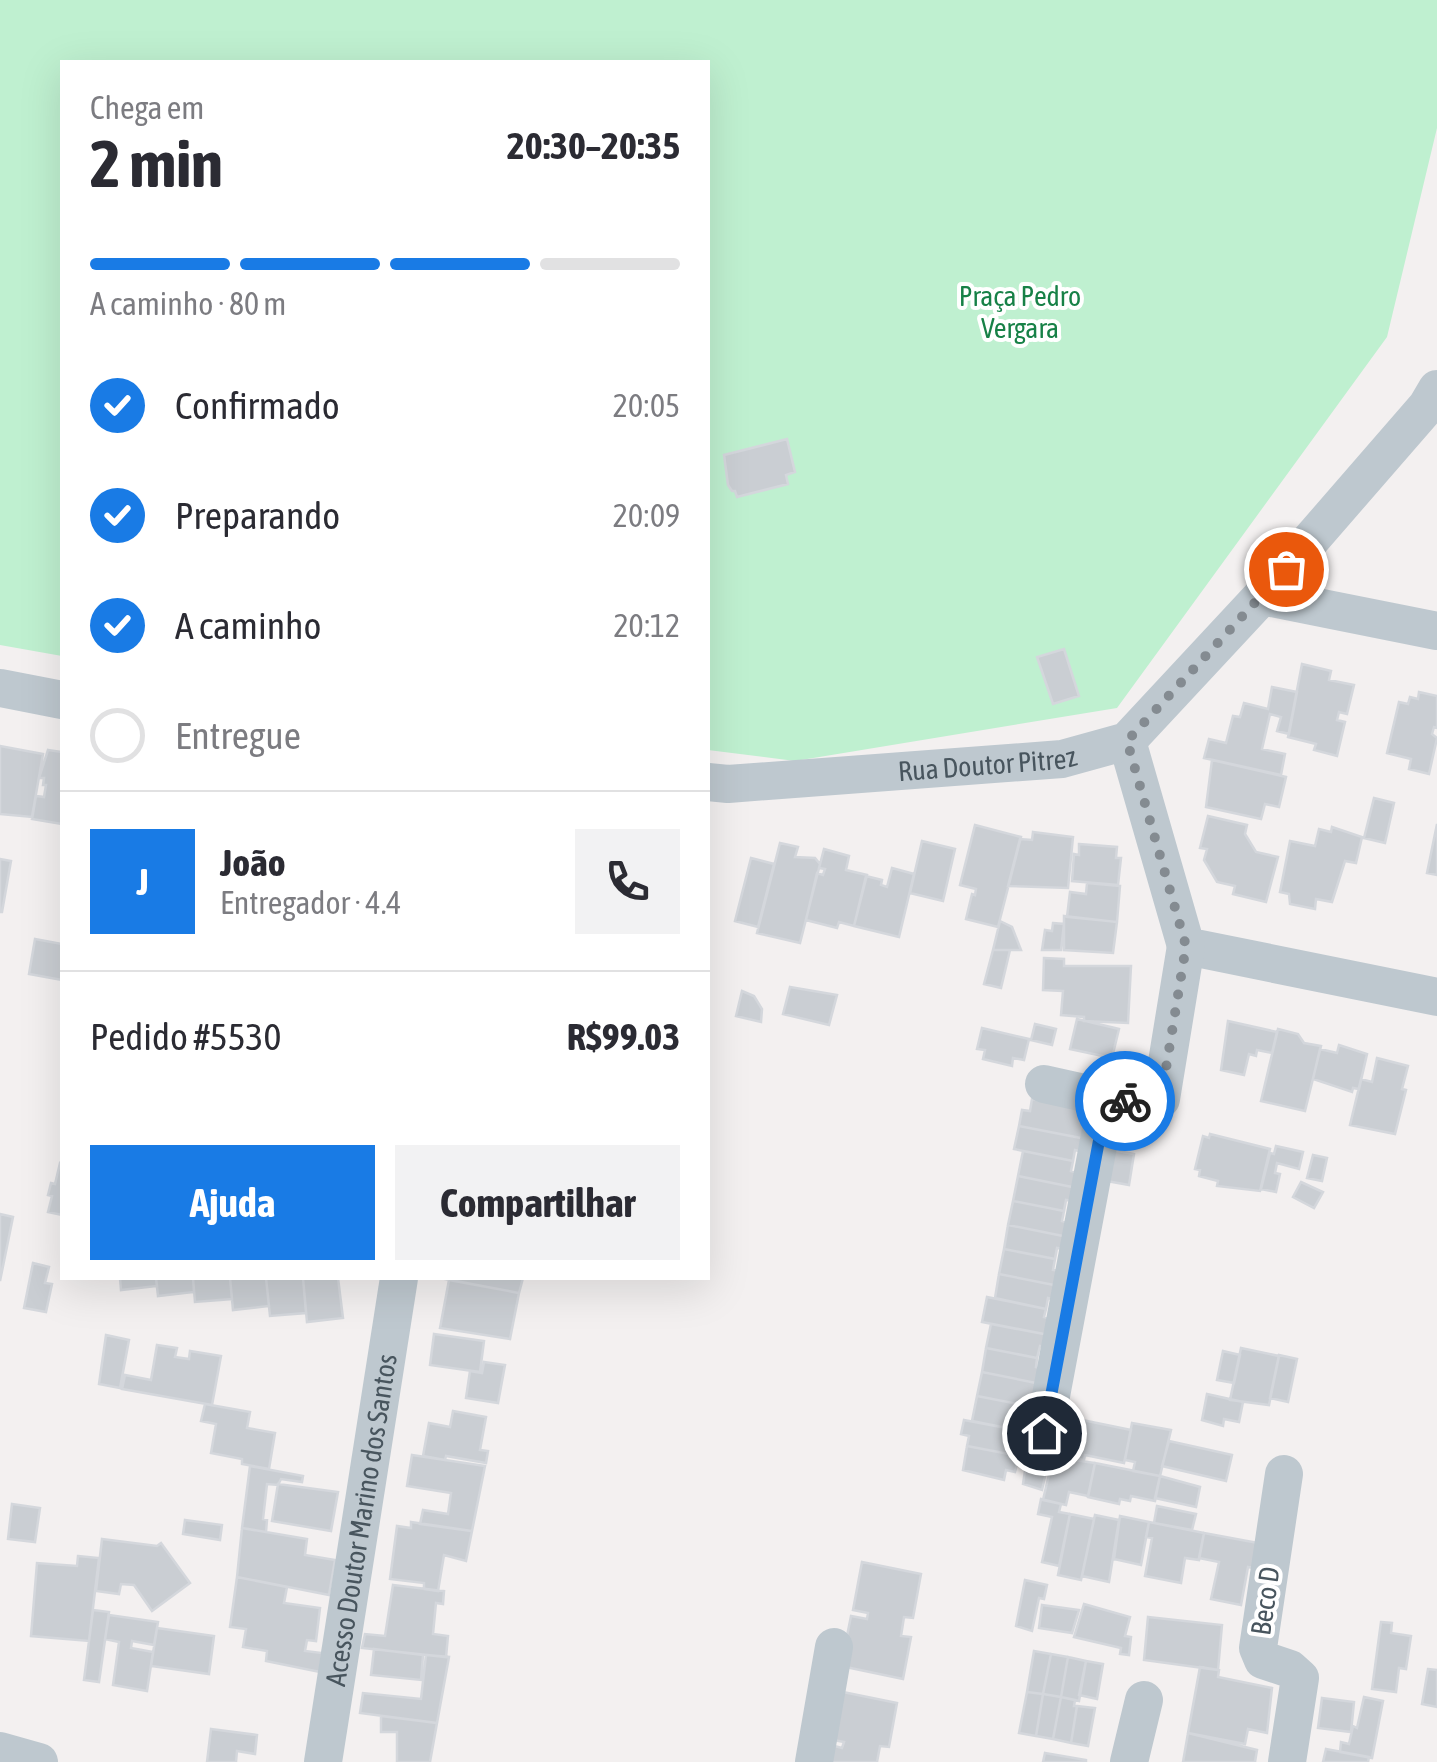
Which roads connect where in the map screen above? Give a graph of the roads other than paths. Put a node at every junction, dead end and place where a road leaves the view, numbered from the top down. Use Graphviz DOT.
graph roads {
  1 [pos="1437,389"];
  2 [pos="1262,596"];
  3 [pos="1437,630"];
  4 [pos="0,688"];
  5 [pos="60,700"];
  6 [pos="1127,741"];
  7 [pos="710,782"];
  8 [pos="1186,946"];
  9 [pos="1437,997"];
  10 [pos="1044,1084"];
  11 [pos="1107,1098"];
  12 [pos="399,1280"];
  13 [pos="1044,1433"];
  14 [pos="1284,1474"];
  15 [pos="834,1647"];
  16 [pos="1144,1700"];
  17 [pos="0,1751"];
  18 [pos="39,1762"];
  19 [pos="322,1762"];
  20 [pos="814,1762"];
  21 [pos="1129,1762"];
  22 [pos="1286,1762"];
  1 -- 2 [label="street"];
  2 -- 3 [label="street"];
  2 -- 6 [label="street"];
  4 -- 5 [label="street"];
  6 -- 7 [label="street, Rua Doutor Pitrez"];
  6 -- 8 [label="street"];
  8 -- 9 [label="street"];
  8 -- 11 [label="street"];
  10 -- 11 [label="street"];
  11 -- 13 [label="street"];
  12 -- 19 [label="street, Acesso Doutor Marino dos Santos"];
  14 -- 22 [label="street, Beco D"];
  15 -- 20 [label="street"];
  16 -- 21 [label="street"];
  17 -- 18 [label="street"];
}
